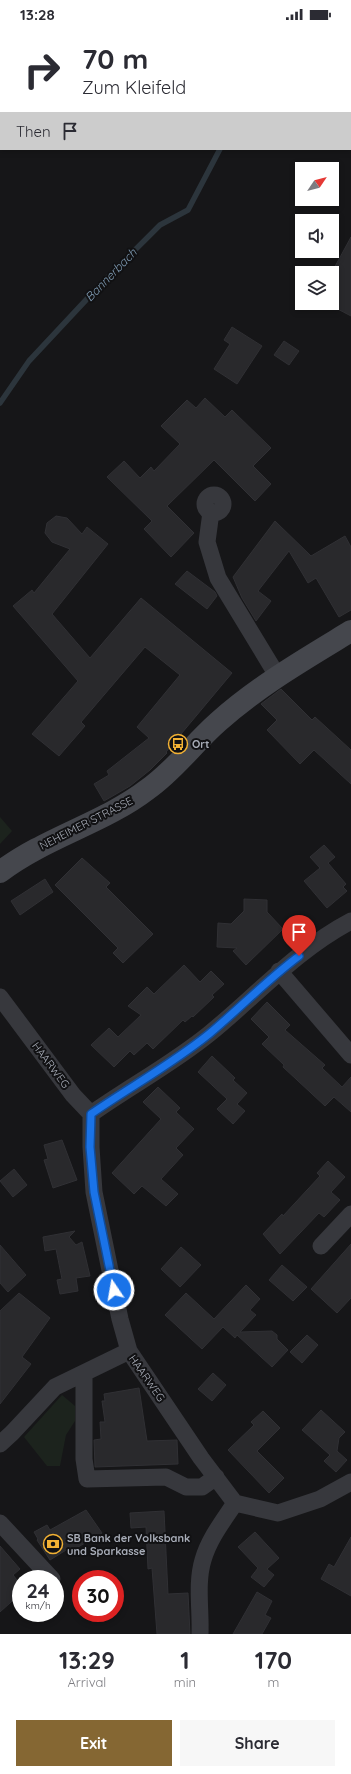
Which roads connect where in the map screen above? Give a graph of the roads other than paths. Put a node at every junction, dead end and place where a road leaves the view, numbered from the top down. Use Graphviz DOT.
graph roads {
  1 [pos="211,512"];
  2 [pos="351,631"];
  3 [pos="278,677"];
  4 [pos="0,872"];
  5 [pos="351,921"];
  6 [pos="279,971"];
  7 [pos="0,997"];
  8 [pos="351,1055"];
  9 [pos="91,1114"];
  10 [pos="351,1214"];
  11 [pos="321,1246"];
  12 [pos="129,1351"];
  13 [pos="84,1373"];
  14 [pos="0,1444"];
  15 [pos="216,1477"];
  16 [pos="351,1482"];
  17 [pos="235,1503"];
  18 [pos="0,1523"];
  19 [pos="44,1570"];
  20 [pos="200,1634"];
  1 -- 3 [label="street"];
  2 -- 3 [label="main road, NEHEIMER STRASSE"];
  3 -- 4 [label="main road, NEHEIMER STRASSE"];
  5 -- 6 [label="street"];
  6 -- 8 [label="street"];
  6 -- 9 [label="street"];
  7 -- 9 [label="street, HAARWEG"];
  9 -- 12 [label="street, HAARWEG"];
  10 -- 11 [label="street"];
  12 -- 13 [label="street"];
  12 -- 15 [label="street, HAARWEG"];
  13 -- 14 [label="street"];
  13 -- 15 [label="street"];
  15 -- 17 [label="street, HAARWEG"];
  16 -- 17 [label="street"];
  17 -- 20 [label="street"];
  18 -- 19 [label="street"];
}
